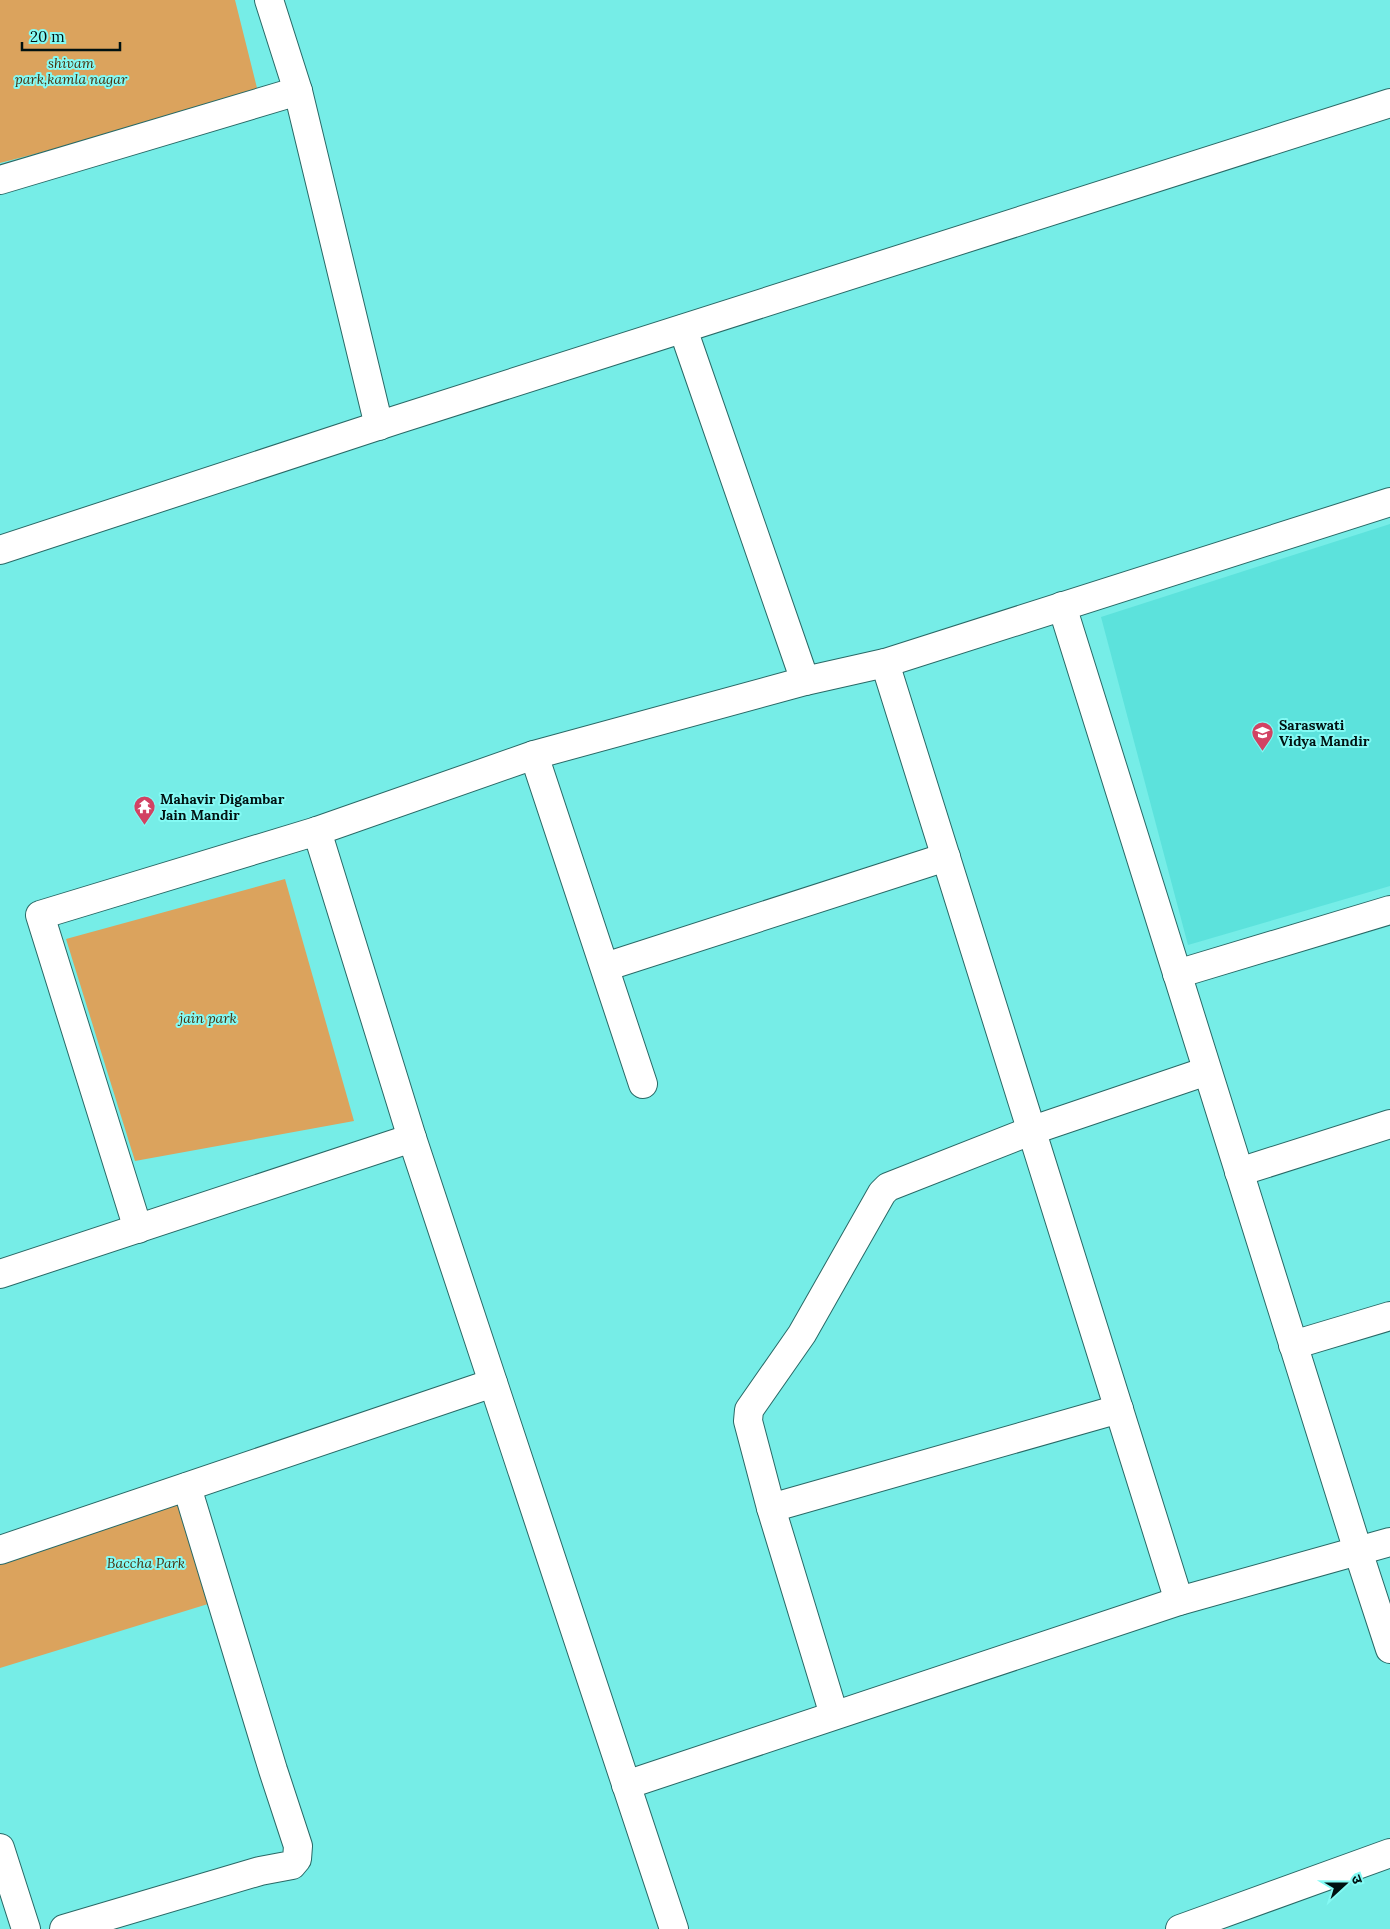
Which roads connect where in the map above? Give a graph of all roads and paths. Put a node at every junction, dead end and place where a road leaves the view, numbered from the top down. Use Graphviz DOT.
graph roads {
  1 [pos="268,0"];
  2 [pos="298,91"];
  3 [pos="1390,103"];
  4 [pos="0,180"];
  5 [pos="683,329"];
  6 [pos="379,426"];
  7 [pos="1390,502"];
  8 [pos="0,550"];
  9 [pos="1062,606"];
  10 [pos="885,663"];
  11 [pos="805,681"];
  12 [pos="534,755"];
  13 [pos="317,831"];
  14 [pos="946,857"];
  15 [pos="1390,910"];
  16 [pos="605,967"];
  17 [pos="1177,974"];
  18 [pos="1208,1071"];
  19 [pos="644,1084"];
  20 [pos="1390,1124"];
  21 [pos="1033,1130"];
  22 [pos="412,1138"];
  23 [pos="1239,1172"];
  24 [pos="138,1229"];
  25 [pos="0,1274"];
  26 [pos="1390,1316"];
  27 [pos="1293,1345"];
  28 [pos="493,1383"];
  29 [pos="1119,1409"];
  30 [pos="187,1487"];
  31 [pos="771,1508"];
  32 [pos="1390,1542"];
  33 [pos="0,1550"];
  34 [pos="1358,1552"];
  35 [pos="1179,1601"];
  36 [pos="1390,1649"];
  37 [pos="834,1716"];
  38 [pos="626,1785"];
  39 [pos="0,1848"];
  40 [pos="1390,1852"];
  41 [pos="26,1929"];
  42 [pos="64,1929"];
  43 [pos="674,1929"];
  44 [pos="1180,1929"];
  1 -- 2 [label="street"];
  2 -- 4 [label="street"];
  2 -- 6 [label="street"];
  3 -- 5 [label="street"];
  5 -- 6 [label="street"];
  5 -- 11 [label="street"];
  6 -- 8 [label="street"];
  7 -- 9 [label="street"];
  9 -- 10 [label="street"];
  9 -- 17 [label="street"];
  10 -- 11 [label="street"];
  10 -- 14 [label="street"];
  11 -- 12 [label="street"];
  12 -- 13 [label="street"];
  12 -- 16 [label="street"];
  13 -- 22 [label="street"];
  13 -- 24 [label="street"];
  14 -- 16 [label="street"];
  14 -- 21 [label="street"];
  15 -- 17 [label="street"];
  16 -- 19 [label="street"];
  17 -- 18 [label="street"];
  18 -- 21 [label="street"];
  18 -- 23 [label="street"];
  20 -- 23 [label="street"];
  21 -- 29 [label="street"];
  21 -- 31 [label="street"];
  22 -- 24 [label="street"];
  22 -- 28 [label="street"];
  23 -- 27 [label="street"];
  24 -- 25 [label="street"];
  26 -- 27 [label="street"];
  27 -- 34 [label="street"];
  28 -- 30 [label="street"];
  28 -- 38 [label="street"];
  29 -- 31 [label="street"];
  29 -- 35 [label="street"];
  30 -- 33 [label="street"];
  30 -- 42 [label="street"];
  31 -- 37 [label="street"];
  32 -- 34 [label="street"];
  34 -- 35 [label="street"];
  34 -- 36 [label="street"];
  35 -- 37 [label="street"];
  37 -- 38 [label="street"];
  38 -- 43 [label="street"];
  39 -- 41 [label="street"];
  40 -- 44 [label="street"];
}
